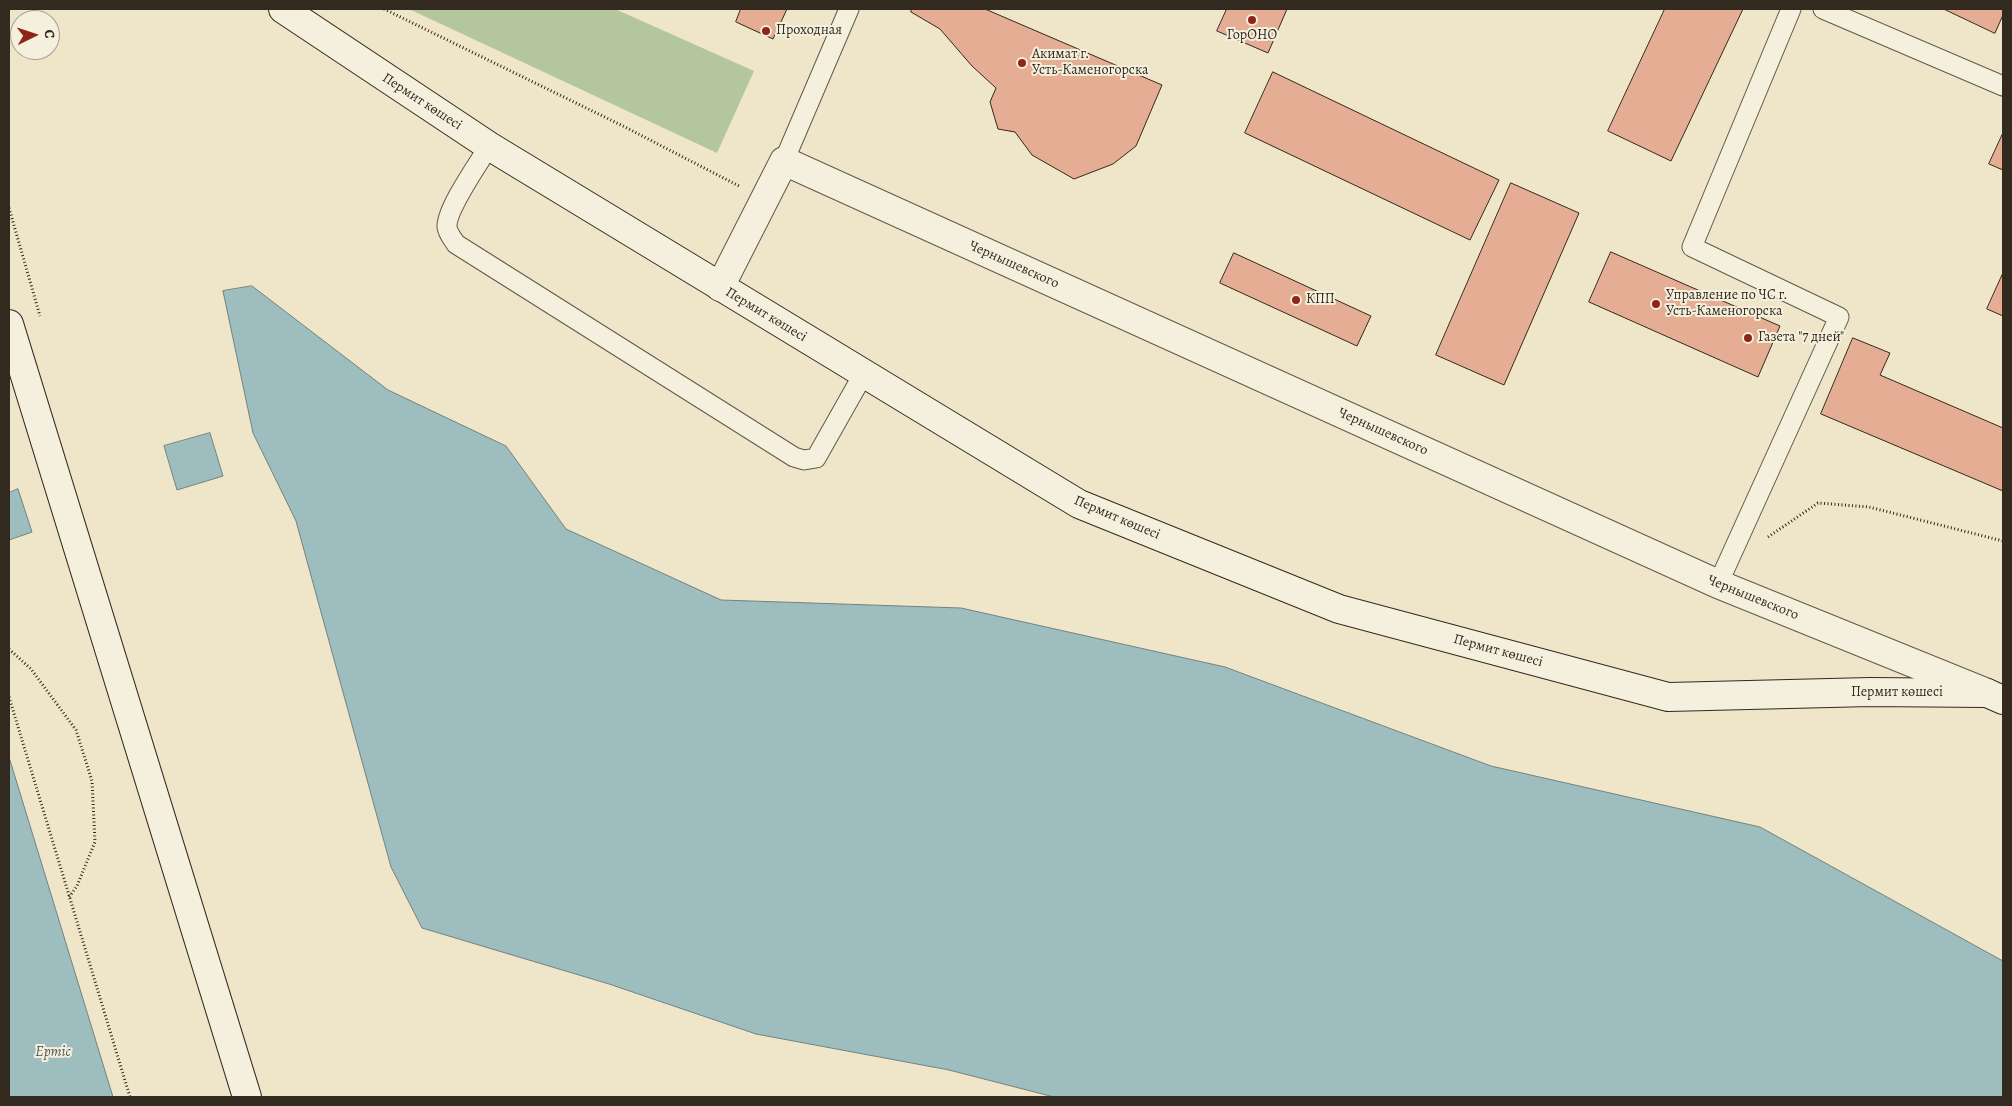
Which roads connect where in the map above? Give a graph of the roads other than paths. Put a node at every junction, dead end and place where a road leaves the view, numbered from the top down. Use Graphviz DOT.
graph roads {
  1 [pos="283,9"];
  2 [pos="849,9"];
  3 [pos="1791,9"];
  4 [pos="1823,9"];
  5 [pos="2002,83"];
  6 [pos="489,146"];
  7 [pos="784,161"];
  8 [pos="720,287"];
  9 [pos="9,324"];
  10 [pos="864,373"];
  11 [pos="1718,584"];
  12 [pos="1995,696"];
  13 [pos="248,1097"];
  1 -- 6 [label="main road, Пермит көшесі"];
  2 -- 7 [label="lane"];
  3 -- 11 [label="lane"];
  4 -- 5 [label="lane"];
  6 -- 8 [label="main road, Пермит көшесі"];
  6 -- 10 [label="lane"];
  7 -- 8 [label="main road"];
  7 -- 11 [label="main road, Чернышевского"];
  8 -- 10 [label="main road, Пермит көшесі"];
  9 -- 13 [label="main road"];
  10 -- 12 [label="main road, Пермит көшесі"];
  11 -- 12 [label="main road, Чернышевского"];
}
